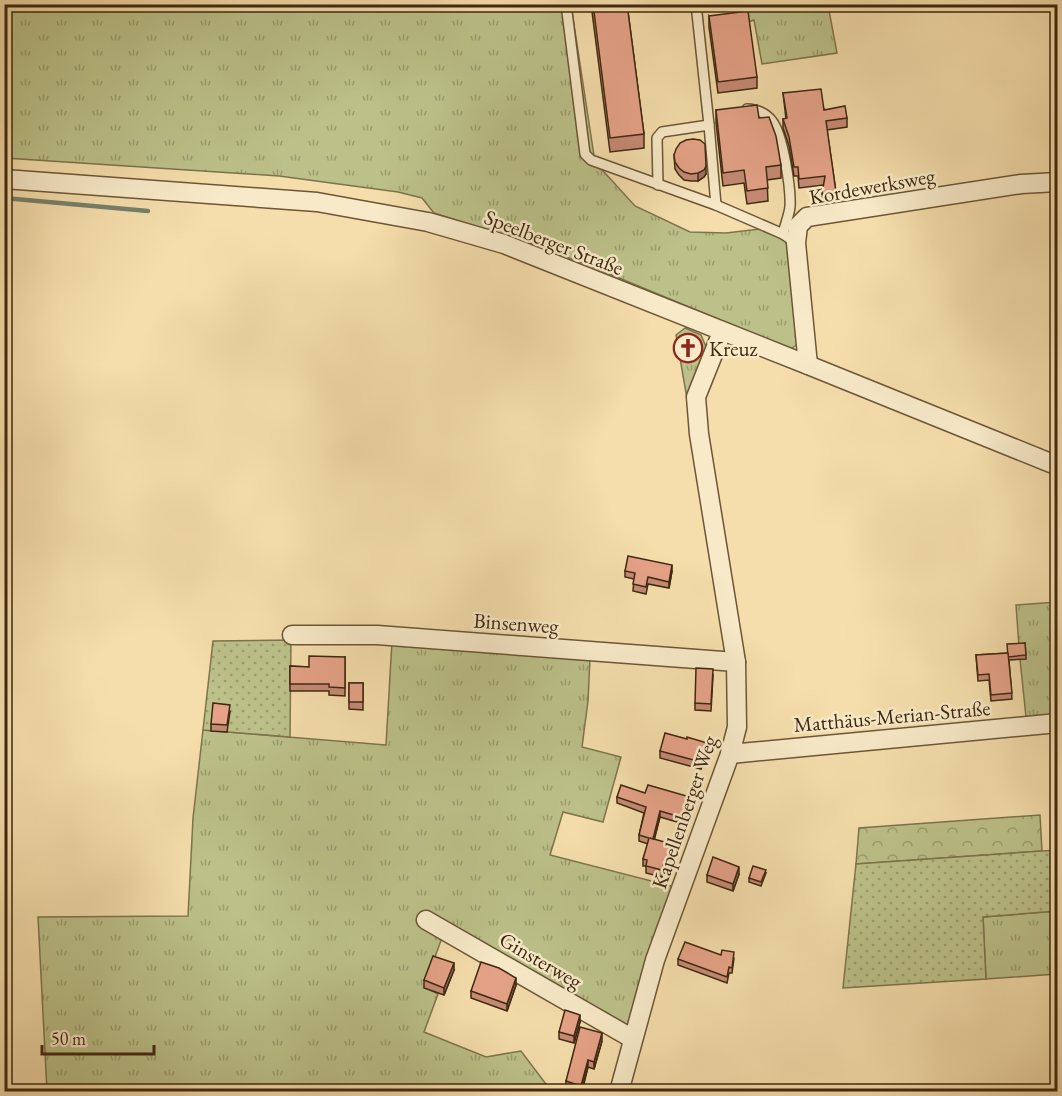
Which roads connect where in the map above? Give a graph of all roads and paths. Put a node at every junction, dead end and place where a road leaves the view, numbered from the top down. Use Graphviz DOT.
graph roads {
  1 [pos="566,4"];
  2 [pos="696,4"];
  3 [pos="740,109"];
  4 [pos="708,111"];
  5 [pos="718,111"];
  6 [pos="710,125"];
  7 [pos="4,179"];
  8 [pos="1058,182"];
  9 [pos="658,185"];
  10 [pos="716,205"];
  11 [pos="790,238"];
  12 [pos="722,332"];
  13 [pos="808,365"];
  14 [pos="1058,466"];
  15 [pos="292,635"];
  16 [pos="736,662"];
  17 [pos="1058,723"];
  18 [pos="730,754"];
  19 [pos="426,920"];
  20 [pos="633,1039"];
  21 [pos="619,1092"];
  1 -- 9 [label="lane"];
  2 -- 4 [label="lane"];
  3 -- 11 [label="lane"];
  4 -- 5 [label="lane"];
  4 -- 6 [label="lane"];
  6 -- 9 [label="lane"];
  6 -- 10 [label="lane"];
  7 -- 12 [label="street, Speelberger Straße"];
  8 -- 11 [label="street, Kordewerksweg"];
  9 -- 10 [label="lane"];
  10 -- 11 [label="lane"];
  11 -- 13 [label="street, Kordewerksweg"];
  12 -- 13 [label="street, Speelberger Straße"];
  12 -- 16 [label="street, Kapellenberger Weg"];
  13 -- 14 [label="street, Speelberger Straße"];
  15 -- 16 [label="street, Binsenweg"];
  16 -- 18 [label="street, Kapellenberger Weg"];
  17 -- 18 [label="street, Matthäus-Merian-Straße"];
  18 -- 20 [label="street, Kapellenberger Weg"];
  19 -- 20 [label="street, Ginsterweg"];
  20 -- 21 [label="street, Kapellenberger Weg"];
}
